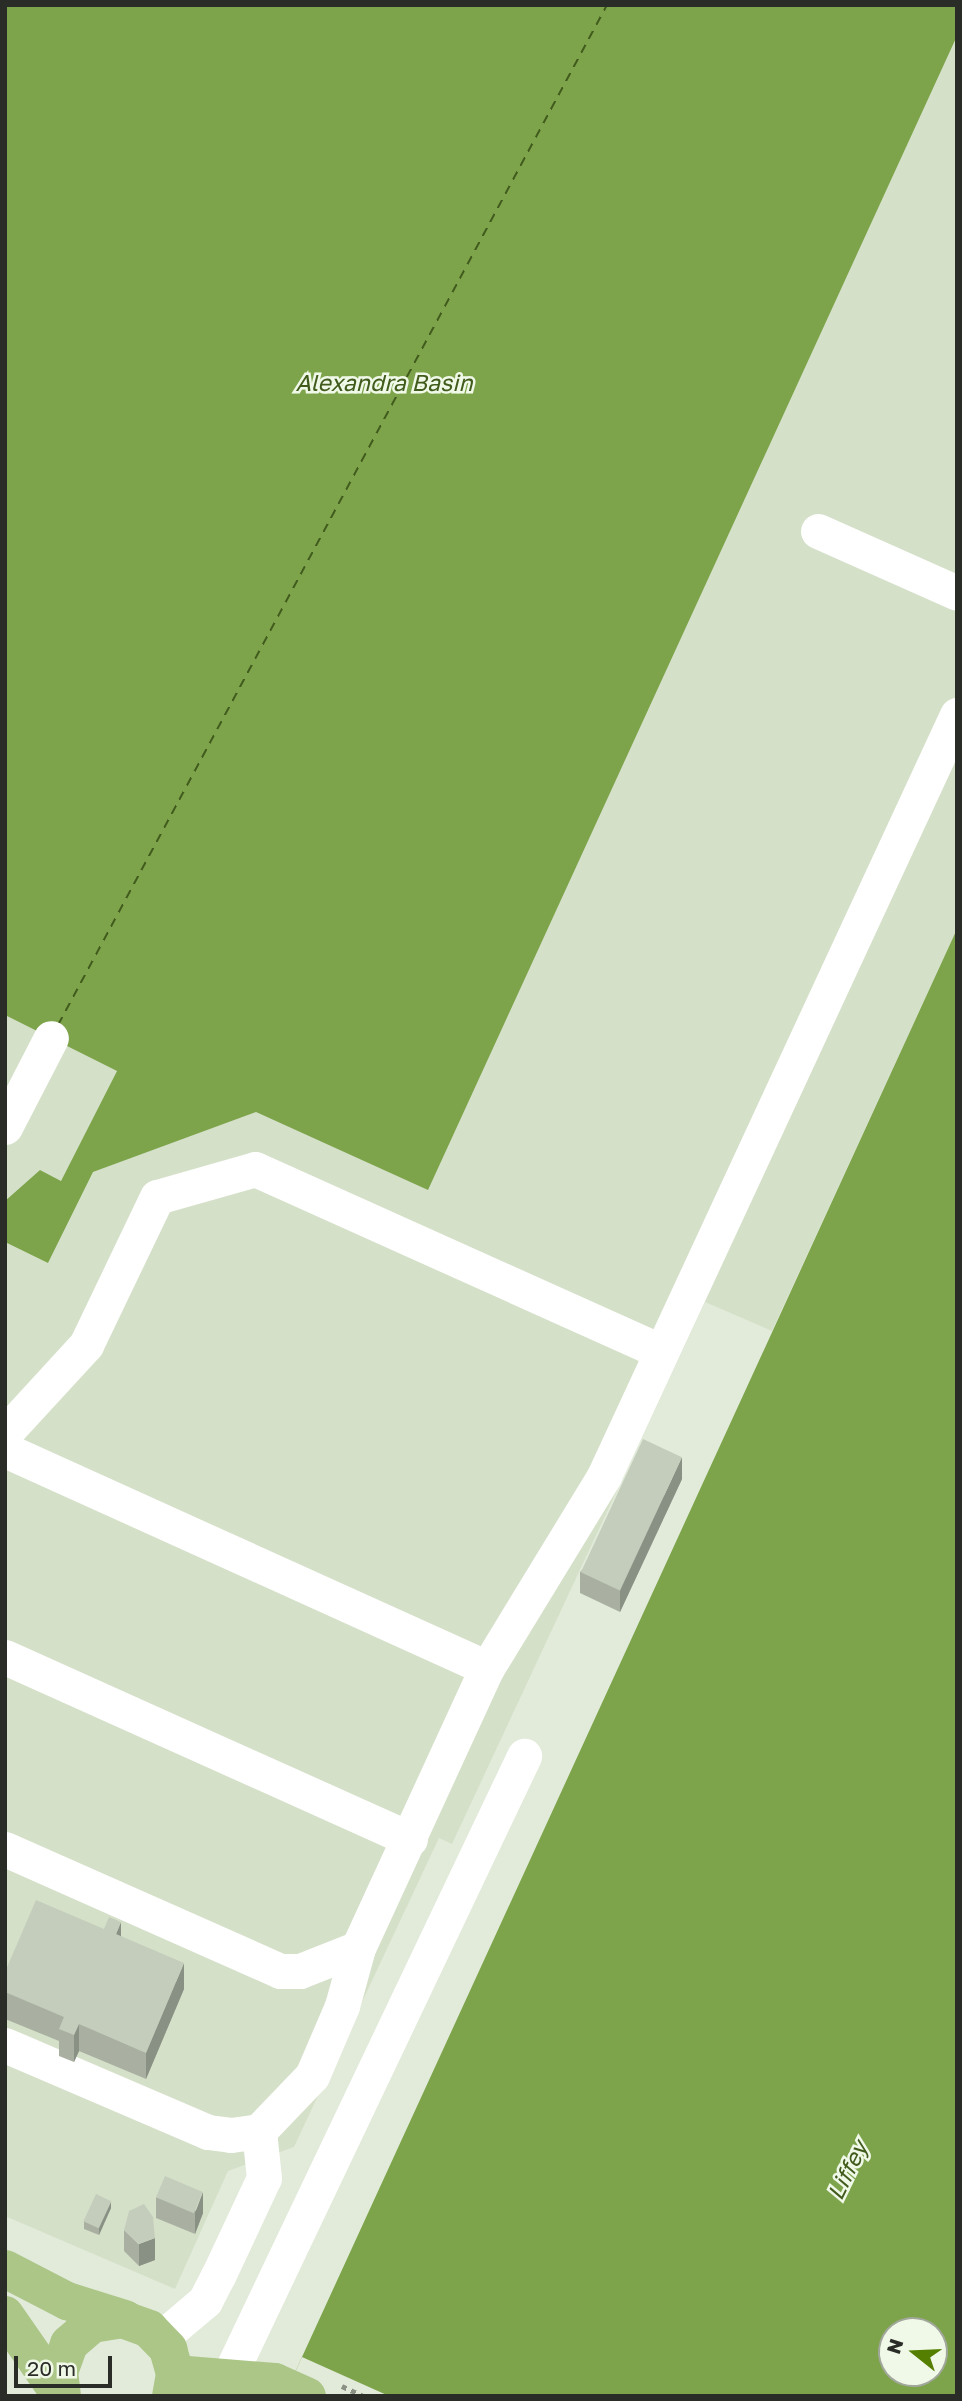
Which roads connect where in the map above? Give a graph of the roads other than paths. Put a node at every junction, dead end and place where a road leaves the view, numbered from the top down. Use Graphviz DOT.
graph roads {
  1 [pos="818,531"];
  2 [pos="957,593"];
  3 [pos="957,715"];
  4 [pos="51,1038"];
  5 [pos="5,1127"];
  6 [pos="660,1351"];
  7 [pos="5,1433"];
  8 [pos="5,1450"];
  9 [pos="5,1657"];
  10 [pos="486,1668"];
  11 [pos="524,1756"];
  12 [pos="410,1839"];
  13 [pos="5,1849"];
  14 [pos="358,1948"];
  15 [pos="5,2045"];
  16 [pos="258,2131"];
  17 [pos="5,2269"];
  18 [pos="5,2315"];
  19 [pos="148,2331"];
  20 [pos="229,2376"];
  21 [pos="173,2385"];
  22 [pos="291,2389"];
  23 [pos="61,2396"];
  1 -- 2 [label="lane"];
  3 -- 6 [label="lane"];
  4 -- 5 [label="lane"];
  6 -- 7 [label="lane"];
  6 -- 10 [label="lane"];
  8 -- 10 [label="lane"];
  9 -- 12 [label="lane"];
  10 -- 12 [label="lane"];
  11 -- 20 [label="lane"];
  12 -- 14 [label="lane"];
  13 -- 14 [label="lane"];
  14 -- 16 [label="lane"];
  15 -- 16 [label="lane"];
  16 -- 19 [label="lane"];
  17 -- 19 [label="main road"];
  18 -- 23 [label="main road"];
  19 -- 21 [label="main road"];
  19 -- 23 [label="main road"];
  20 -- 21 [label="main road"];
  20 -- 22 [label="main road"];
}
